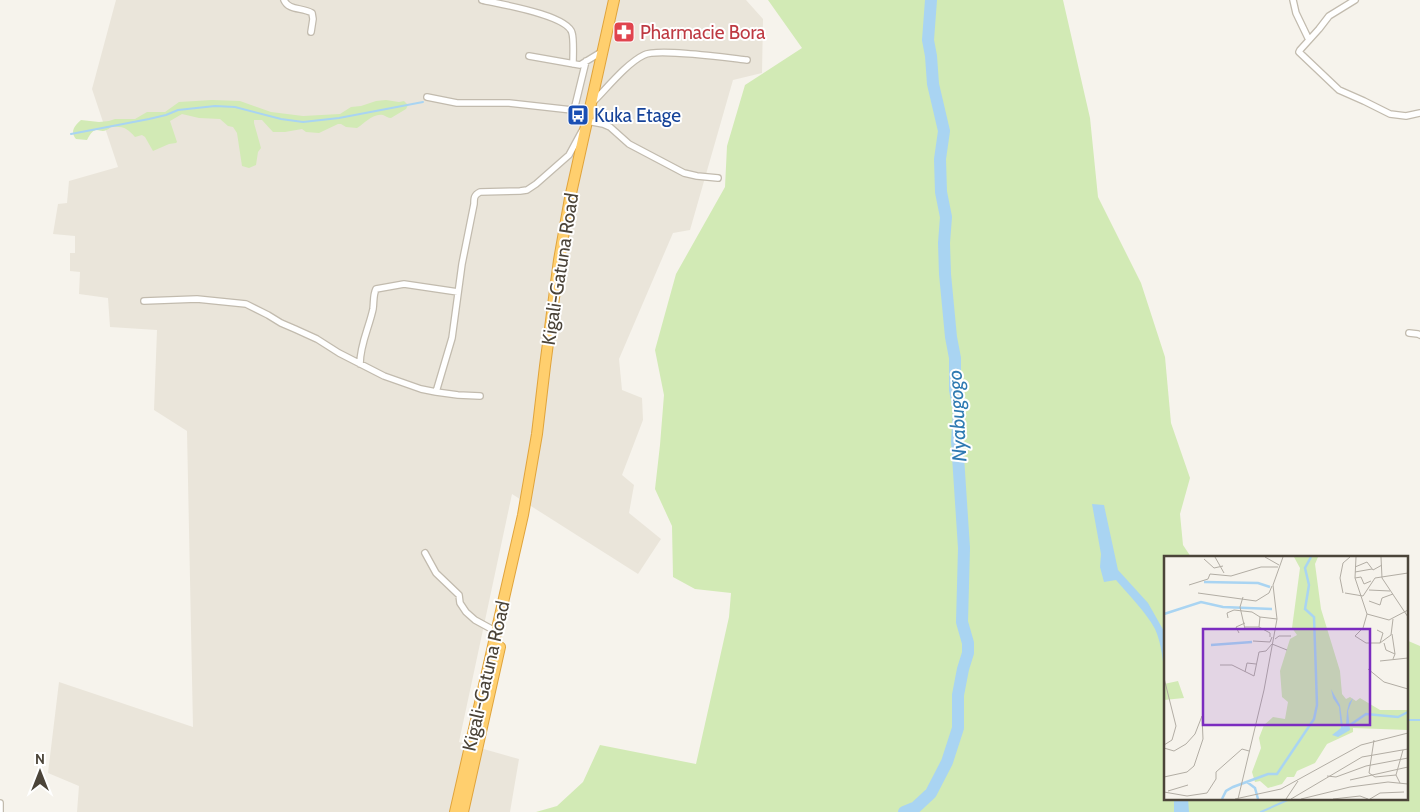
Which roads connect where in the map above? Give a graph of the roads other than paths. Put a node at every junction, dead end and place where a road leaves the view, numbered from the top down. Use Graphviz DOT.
graph roads {
  1 [pos="284,0"];
  2 [pos="482,0"];
  3 [pos="614,0"];
  4 [pos="1293,0"];
  5 [pos="1355,0"];
  6 [pos="311,32"];
  7 [pos="1309,40"];
  8 [pos="603,51"];
  9 [pos="528,56"];
  10 [pos="747,60"];
  11 [pos="586,61"];
  12 [pos="573,64"];
  13 [pos="427,97"];
  14 [pos="590,105"];
  15 [pos="1420,113"];
  16 [pos="587,121"];
  17 [pos="718,178"];
  18 [pos="458,292"];
  19 [pos="144,301"];
  20 [pos="1409,333"];
  21 [pos="1420,335"];
  22 [pos="360,364"];
  23 [pos="436,392"];
  24 [pos="480,396"];
  25 [pos="517,540"];
  26 [pos="425,553"];
  27 [pos="497,632"];
  28 [pos="0,803"];
  29 [pos="0,812"];
  30 [pos="455,812"];
  31 [pos="463,812"];
  1 -- 6 [label="street"];
  2 -- 12 [label="street"];
  3 -- 8 [label="highway, Kigali-Gatuna Road"];
  4 -- 7 [label="street"];
  5 -- 7 [label="street"];
  7 -- 15 [label="street"];
  8 -- 11 [label="street"];
  8 -- 14 [label="highway, Kigali-Gatuna Road"];
  9 -- 12 [label="street"];
  10 -- 14 [label="street"];
  11 -- 12 [label="street"];
  11 -- 13 [label="street"];
  14 -- 16 [label="highway, Kigali-Gatuna Road"];
  16 -- 17 [label="street"];
  16 -- 18 [label="street"];
  16 -- 25 [label="highway, Kigali-Gatuna Road"];
  18 -- 22 [label="street"];
  18 -- 23 [label="street"];
  19 -- 22 [label="street"];
  20 -- 21 [label="street"];
  22 -- 23 [label="street"];
  23 -- 24 [label="street"];
  25 -- 27 [label="highway, Kigali-Gatuna Road"];
  25 -- 31 [label="highway, Kigali-Gatuna Road"];
  26 -- 27 [label="street"];
  27 -- 30 [label="highway, Kigali-Gatuna Road"];
  28 -- 29 [label="street"];
}
